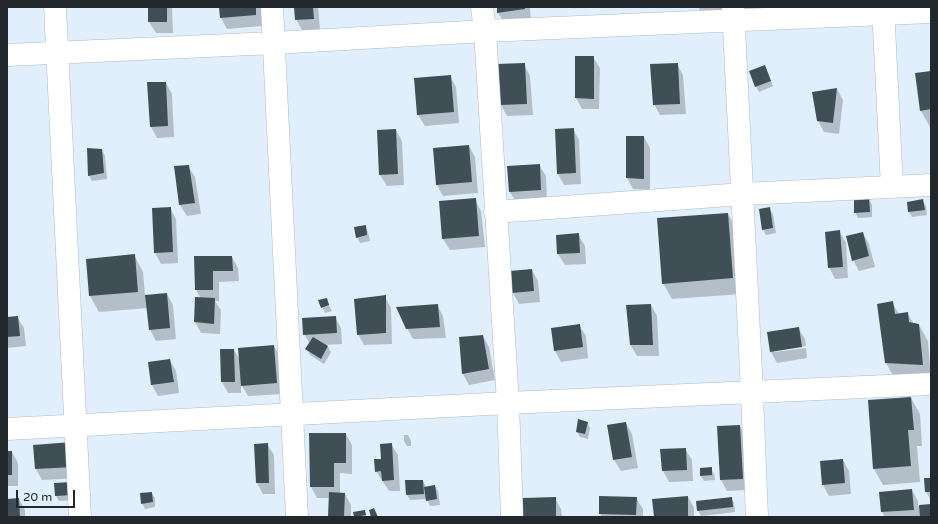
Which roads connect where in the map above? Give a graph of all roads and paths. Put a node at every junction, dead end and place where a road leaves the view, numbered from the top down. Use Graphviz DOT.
graph roads {
  1 [pos="55,7"];
  2 [pos="272,7"];
  3 [pos="482,7"];
  4 [pos="884,11"];
  5 [pos="931,12"];
  6 [pos="734,14"];
  7 [pos="485,30"];
  8 [pos="274,43"];
  9 [pos="58,52"];
  10 [pos="7,55"];
  11 [pos="931,185"];
  12 [pos="892,187"];
  13 [pos="743,194"];
  14 [pos="495,212"];
  15 [pos="931,384"];
  16 [pos="752,393"];
  17 [pos="508,403"];
  18 [pos="292,415"];
  19 [pos="75,426"];
  20 [pos="7,429"];
  21 [pos="80,517"];
  22 [pos="297,517"];
  23 [pos="512,517"];
  24 [pos="757,517"];
  1 -- 9 [label="street"];
  2 -- 8 [label="street"];
  3 -- 7 [label="street"];
  4 -- 5 [label="street"];
  4 -- 6 [label="street"];
  4 -- 12 [label="street"];
  6 -- 7 [label="street"];
  6 -- 13 [label="street"];
  7 -- 8 [label="street"];
  7 -- 14 [label="street"];
  8 -- 9 [label="street"];
  8 -- 18 [label="street"];
  9 -- 10 [label="street"];
  9 -- 19 [label="street"];
  11 -- 12 [label="street"];
  12 -- 13 [label="street"];
  13 -- 14 [label="street"];
  13 -- 16 [label="street"];
  14 -- 17 [label="street"];
  15 -- 16 [label="street"];
  16 -- 17 [label="street"];
  16 -- 24 [label="street"];
  17 -- 18 [label="street"];
  17 -- 23 [label="street"];
  18 -- 19 [label="street"];
  18 -- 22 [label="street"];
  19 -- 20 [label="street"];
  19 -- 21 [label="street"];
}
